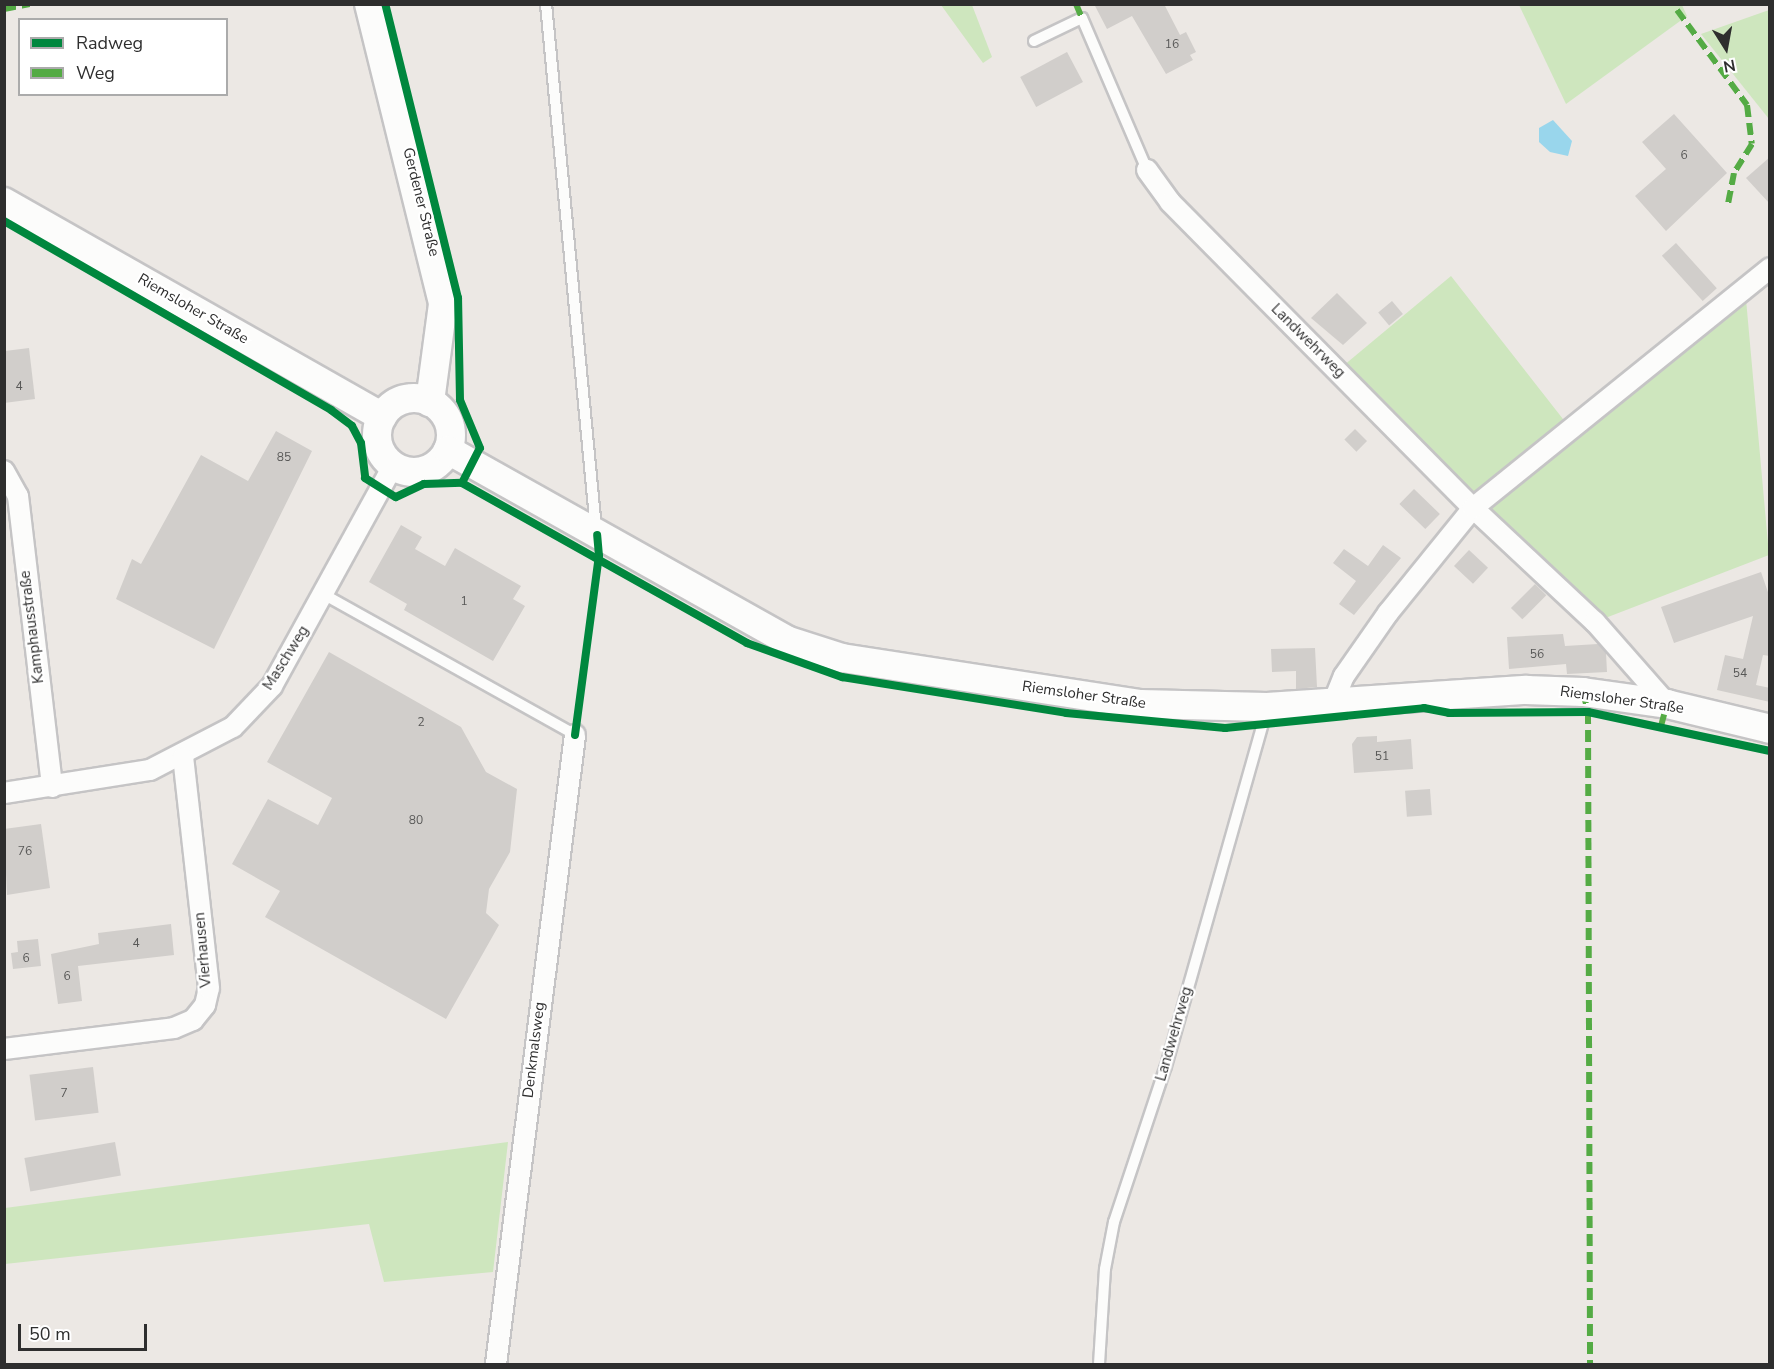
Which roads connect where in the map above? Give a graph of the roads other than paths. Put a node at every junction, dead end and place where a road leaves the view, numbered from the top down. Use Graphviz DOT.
graph roads {
  1 [pos="369,4"];
  2 [pos="546,4"];
  3 [pos="1034,42"];
  4 [pos="1147,170"];
  5 [pos="4,202"];
  6 [pos="1770,268"];
  7 [pos="430,402"];
  8 [pos="382,417"];
  9 [pos="448,450"];
  10 [pos="393,466"];
  11 [pos="4,471"];
  12 [pos="1473,508"];
  13 [pos="597,535"];
  14 [pos="325,595"];
  15 [pos="1333,703"];
  16 [pos="1667,704"];
  17 [pos="1267,707"];
  18 [pos="1770,729"];
  19 [pos="575,735"];
  20 [pos="183,757"];
  21 [pos="52,787"];
  22 [pos="4,792"];
  23 [pos="4,1049"];
  24 [pos="496,1365"];
  25 [pos="1100,1365"];
  1 -- 7 [label="main road, Gerdener Straße"];
  2 -- 13 [label="lane"];
  3 -- 4 [label="lane"];
  4 -- 12 [label="street, Landwehrweg"];
  5 -- 8 [label="main road, Riemsloher Straße"];
  6 -- 12 [label="street"];
  7 -- 8 [label="main road"];
  7 -- 9 [label="main road"];
  8 -- 10 [label="main road"];
  9 -- 10 [label="main road"];
  9 -- 13 [label="main road, Riemsloher Straße"];
  10 -- 14 [label="street, Maschweg"];
  11 -- 21 [label="street, Kamphausstraße"];
  12 -- 15 [label="street"];
  12 -- 16 [label="street, Landwehrweg"];
  13 -- 17 [label="main road, Riemsloher Straße"];
  14 -- 19 [label="lane"];
  14 -- 20 [label="street, Maschweg"];
  15 -- 16 [label="main road, Riemsloher Straße"];
  15 -- 17 [label="main road, Riemsloher Straße"];
  16 -- 18 [label="main road, Riemsloher Straße"];
  17 -- 25 [label="lane, Landwehrweg"];
  19 -- 24 [label="street, Denkmalsweg"];
  20 -- 21 [label="street, Maschweg"];
  20 -- 23 [label="street, Vierhausen"];
  21 -- 22 [label="street, Maschweg"];
}
